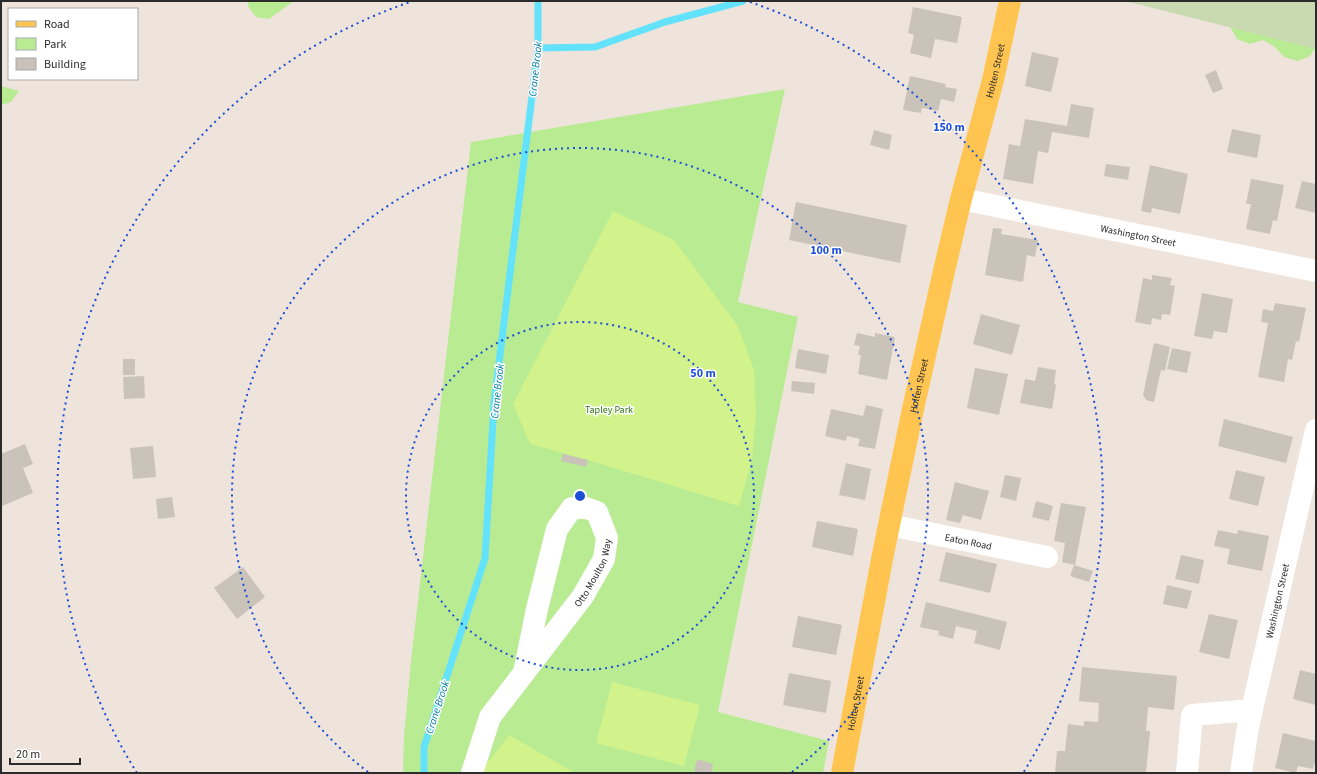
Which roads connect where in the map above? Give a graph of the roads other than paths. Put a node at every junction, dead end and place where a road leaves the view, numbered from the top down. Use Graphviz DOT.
graph roads {
  1 [pos="1010,1"];
  2 [pos="961,199"];
  3 [pos="1316,271"];
  4 [pos="1316,430"];
  5 [pos="890,525"];
  6 [pos="1047,557"];
  7 [pos="524,673"];
  8 [pos="1252,710"];
  9 [pos="472,773"];
  10 [pos="842,773"];
  11 [pos="1187,773"];
  12 [pos="1241,773"];
  1 -- 2 [label="main road, Holten Street"];
  2 -- 3 [label="street, Washington Street"];
  2 -- 5 [label="main road, Holten Street"];
  4 -- 8 [label="street, Washington Street"];
  5 -- 6 [label="street, Eaton Road"];
  5 -- 10 [label="main road, Holten Street"];
  7 -- 7 [label="street, Otto Moulton Way"];
  7 -- 9 [label="street, Otto Moulton Way"];
  8 -- 11 [label="street"];
  8 -- 12 [label="street, Washington Street"];
}
